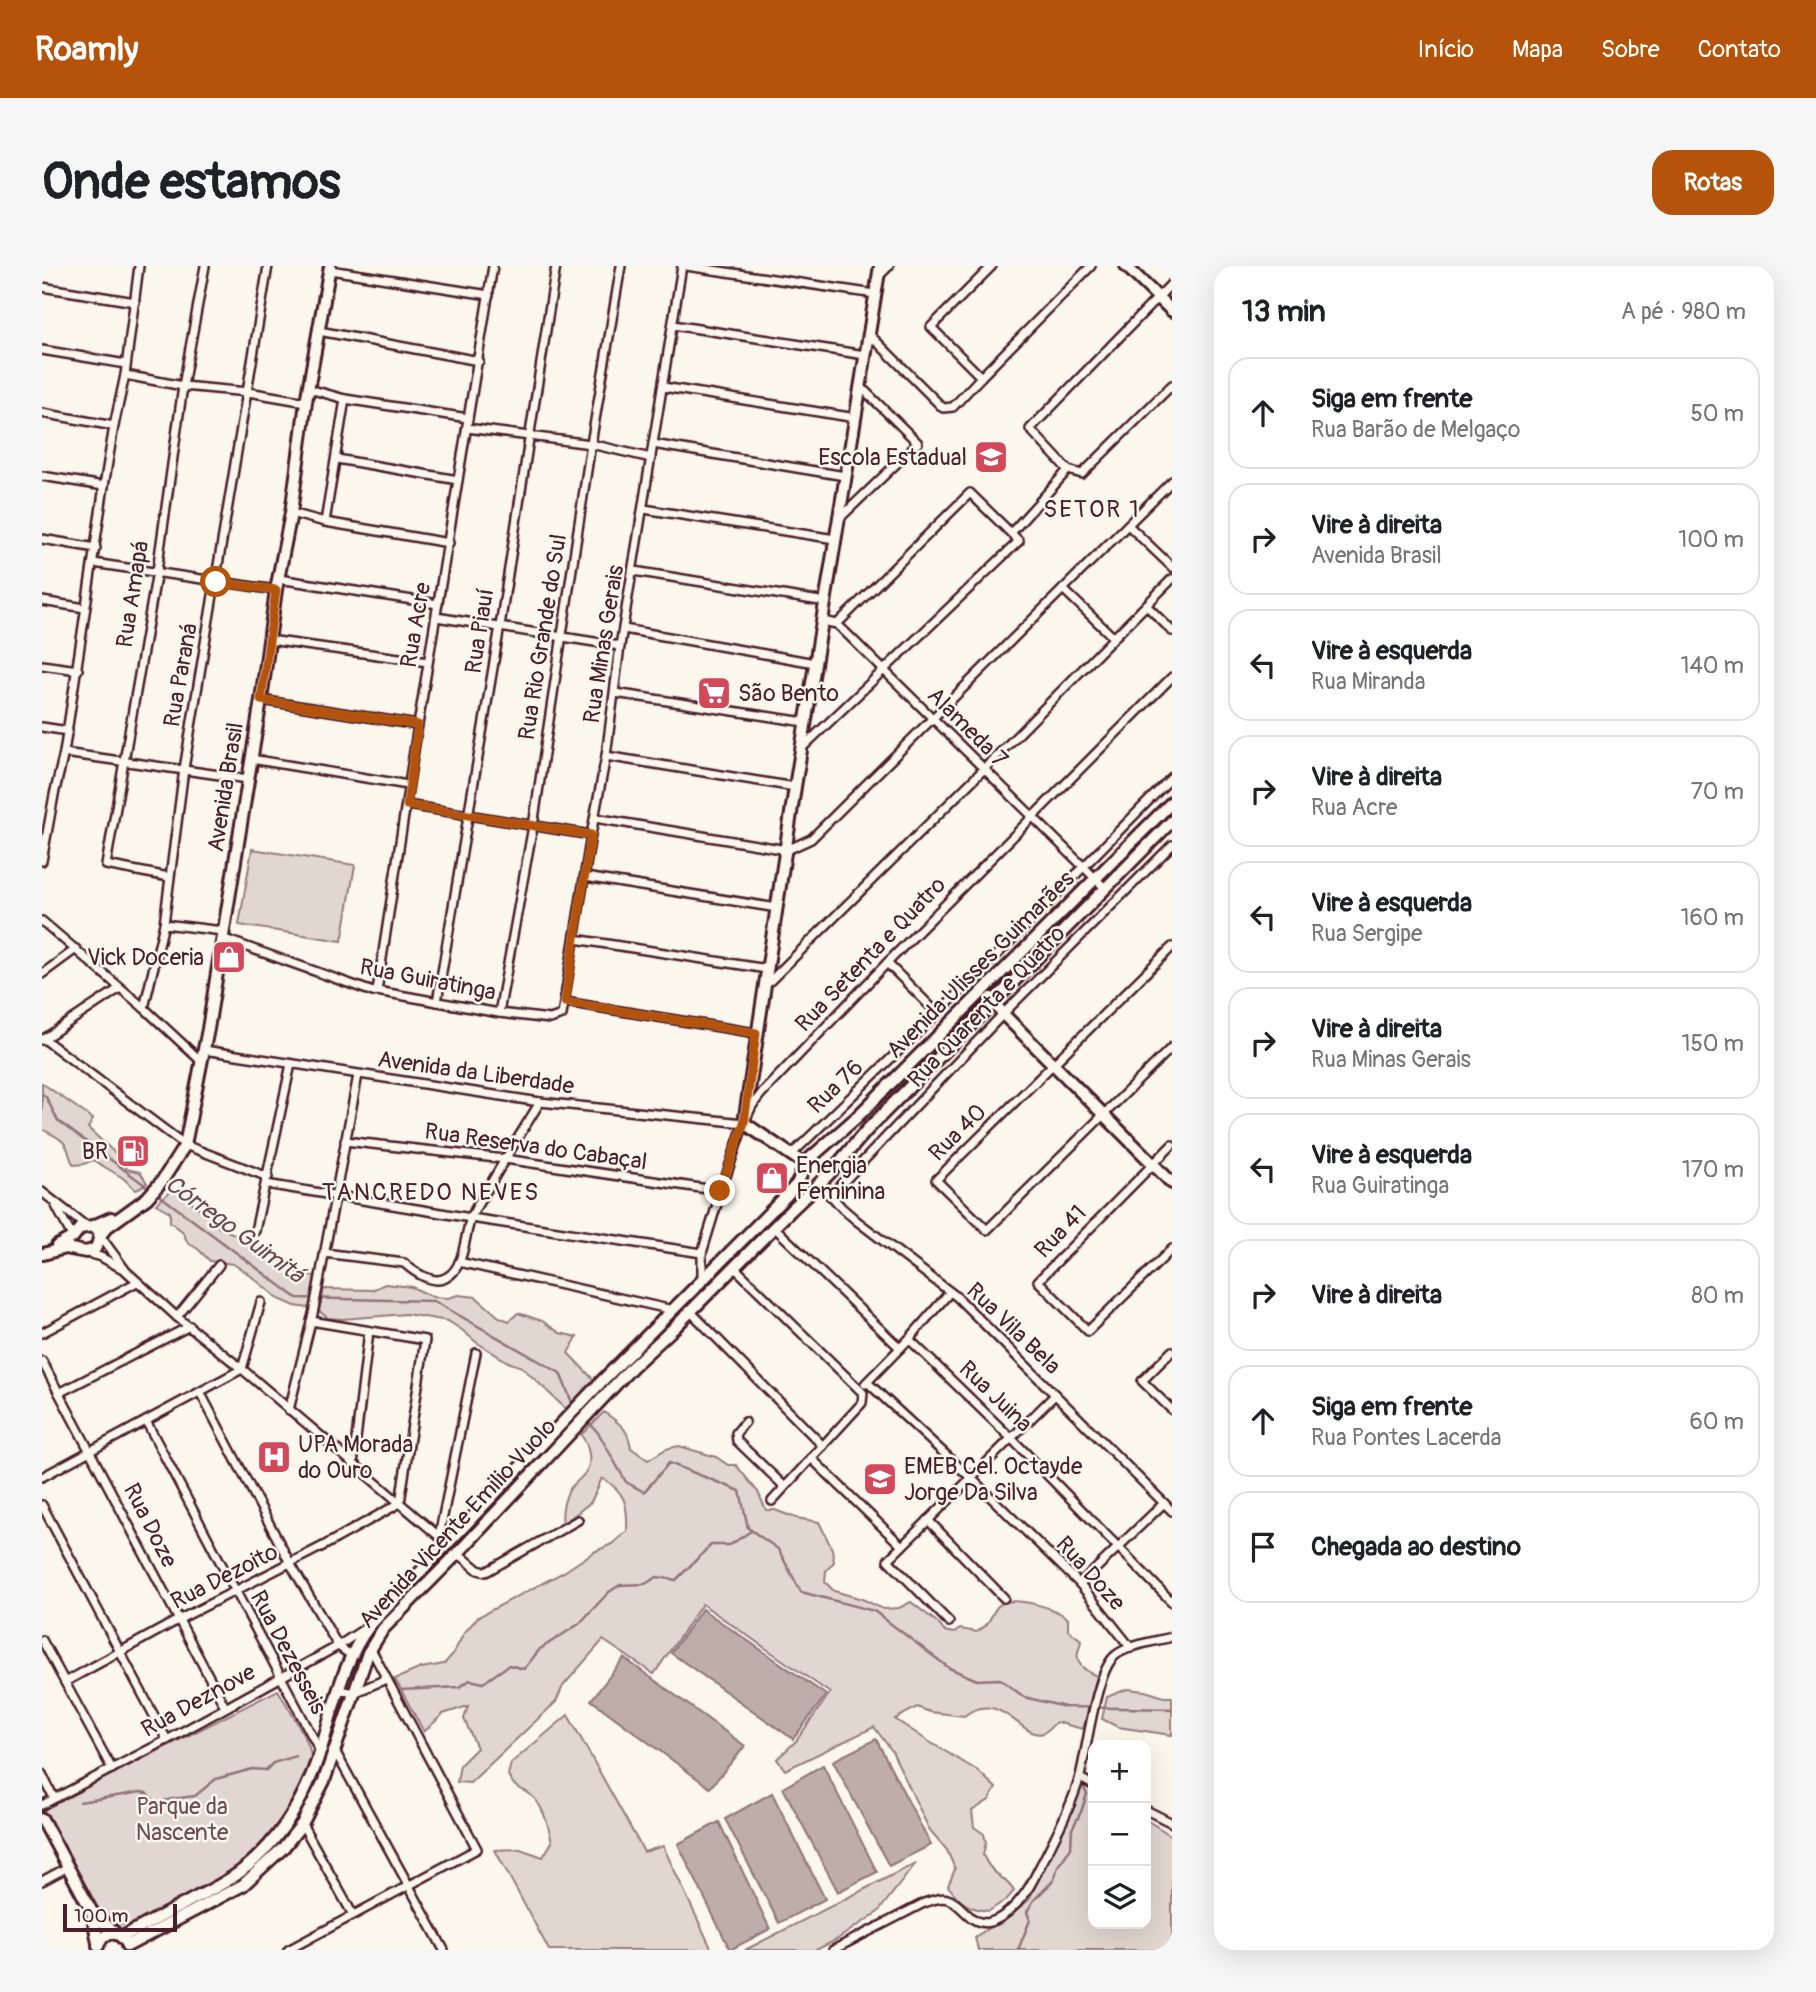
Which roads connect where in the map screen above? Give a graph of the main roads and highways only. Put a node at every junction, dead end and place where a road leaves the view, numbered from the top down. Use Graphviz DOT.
graph roads {
  1 [pos="1126,266"];
  2 [pos="330,268"];
  3 [pos="879,271"];
  4 [pos="1172,311"];
  5 [pos="1172,802"];
  6 [pos="1172,821"];
  7 [pos="986,990"];
  8 [pos="993,1002"];
  9 [pos="816,1154"];
  10 [pos="805,1167"];
  11 [pos="832,1171"];
  12 [pos="820,1183"];
  13 [pos="1172,1184"];
  14 [pos="129,1210"];
  15 [pos="42,1254"];
  16 [pos="592,1400"];
  17 [pos="566,1428"];
  18 [pos="42,1819"];
  19 [pos="92,1912"];
  20 [pos="123,1942"];
  21 [pos="98,1946"];
  1 -- 4 [label="main road"];
  2 -- 14 [label="main road, Avenida Brasil"];
  3 -- 10 [label="main road"];
  5 -- 7 [label="main road, Avenida Ulisses Guimarães"];
  6 -- 8 [label="main road, Avenida Ulisses Guimarães"];
  7 -- 8 [label="main road"];
  7 -- 9 [label="main road, Avenida Ulisses Guimarães"];
  8 -- 11 [label="main road, Avenida Ulisses Guimarães"];
  8 -- 13 [label="main road"];
  9 -- 10 [label="main road, Avenida Vicente Emilio Vuolo"];
  9 -- 11 [label="main road"];
  10 -- 12 [label="main road"];
  10 -- 16 [label="main road, Avenida Vicente Emilio Vuolo"];
  11 -- 12 [label="main road, Avenida Vicente Emilio Vuolo"];
  12 -- 16 [label="main road, Avenida Vicente Emilio Vuolo"];
  14 -- 15 [label="main road, Avenida Brasil"];
  14 -- 15 [label="main road, Avenida Brasil"];
  16 -- 17 [label="main road, Avenida Vicente Emilio Vuolo"];
  17 -- 20 [label="main road, Avenida Vicente Emilio Vuolo"];
  17 -- 20 [label="main road, Avenida Vicente Emilio Vuolo"];
  18 -- 19 [label="main road"];
  19 -- 20 [label="main road"];
  19 -- 21 [label="main road"];
  20 -- 21 [label="main road"];
}
